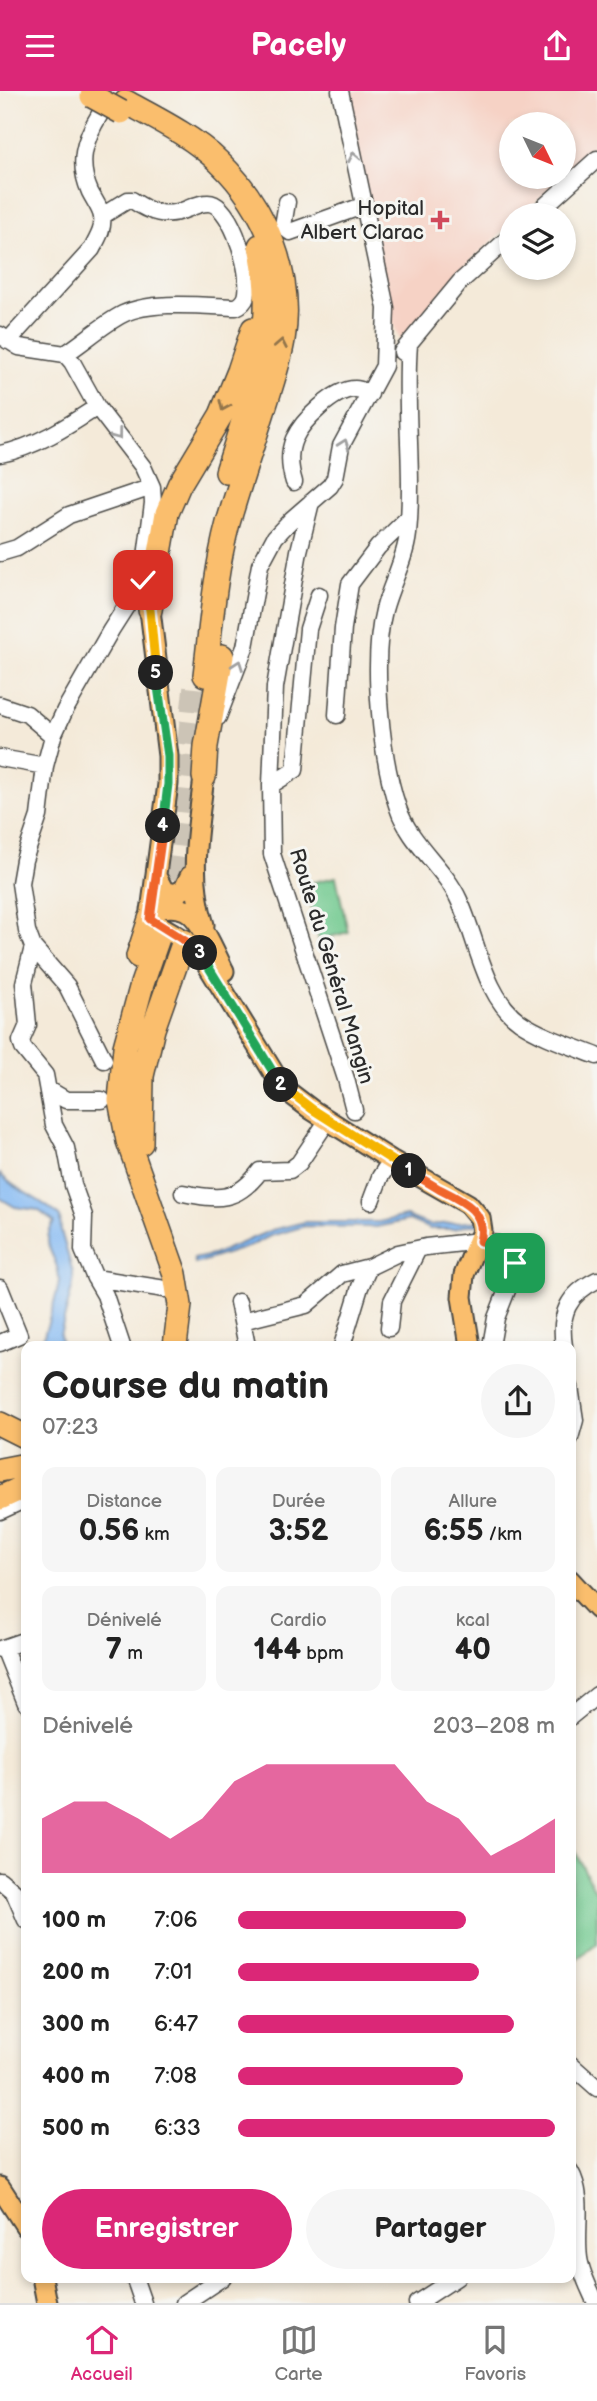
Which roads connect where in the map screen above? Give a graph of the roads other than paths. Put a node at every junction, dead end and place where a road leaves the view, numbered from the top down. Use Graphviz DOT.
graph roads {
  1 [pos="340,91"];
  2 [pos="105,101"];
  3 [pos="597,159"];
  4 [pos="287,201"];
  5 [pos="548,203"];
  6 [pos="365,205"];
  7 [pos="102,216"];
  8 [pos="260,246"];
  9 [pos="499,247"];
  10 [pos="4,338"];
  11 [pos="409,344"];
  12 [pos="65,355"];
  13 [pos="389,364"];
  14 [pos="407,372"];
  15 [pos="370,394"];
  16 [pos="97,407"];
  17 [pos="0,454"];
  18 [pos="241,479"];
  19 [pos="294,482"];
  20 [pos="152,487"];
  21 [pos="312,501"];
  22 [pos="408,518"];
  23 [pos="0,553"];
  24 [pos="150,572"];
  25 [pos="319,595"];
  26 [pos="150,610"];
  27 [pos="0,705"];
  28 [pos="337,715"];
  29 [pos="53,737"];
  30 [pos="0,758"];
  31 [pos="45,766"];
  32 [pos="204,777"];
  33 [pos="271,785"];
  34 [pos="196,848"];
  35 [pos="190,876"];
  36 [pos="157,878"];
  37 [pos="192,914"];
  38 [pos="162,930"];
  39 [pos="209,940"];
  40 [pos="33,947"];
  41 [pos="256,1045"];
  42 [pos="597,1056"];
  43 [pos="104,1060"];
  44 [pos="49,1090"];
  45 [pos="111,1100"];
  46 [pos="354,1110"];
  47 [pos="328,1120"];
  48 [pos="391,1160"];
  49 [pos="183,1193"];
  50 [pos="371,1201"];
  51 [pos="480,1241"];
  52 [pos="418,1249"];
  53 [pos="369,1267"];
  54 [pos="95,1278"];
  55 [pos="597,1280"];
  56 [pos="0,1288"];
  57 [pos="165,1289"];
  58 [pos="239,1302"];
  59 [pos="242,1321"];
  60 [pos="389,1328"];
  61 [pos="120,1341"];
  62 [pos="176,1341"];
  63 [pos="188,1341"];
  64 [pos="246,1341"];
  65 [pos="344,1341"];
  66 [pos="469,1341"];
  67 [pos="492,1341"];
  68 [pos="564,1341"];
  69 [pos="0,1343"];
  70 [pos="0,1424"];
  71 [pos="21,1435"];
  72 [pos="0,1438"];
  73 [pos="21,1438"];
  74 [pos="21,1466"];
  75 [pos="0,1470"];
  76 [pos="21,1480"];
  77 [pos="0,1483"];
  78 [pos="21,1488"];
  79 [pos="0,1498"];
  80 [pos="21,1501"];
  81 [pos="0,1511"];
  82 [pos="576,1586"];
  83 [pos="597,1609"];
  84 [pos="21,1642"];
  85 [pos="2,1648"];
  86 [pos="21,1692"];
  87 [pos="597,1695"];
  88 [pos="576,1712"];
  89 [pos="0,1880"];
  90 [pos="21,1905"];
  91 [pos="576,2069"];
  92 [pos="597,2088"];
  93 [pos="576,2180"];
  94 [pos="0,2187"];
  95 [pos="21,2219"];
  96 [pos="44,2283"];
  97 [pos="136,2283"];
  98 [pos="214,2283"];
  99 [pos="448,2283"];
  100 [pos="593,2300"];
  101 [pos="47,2303"];
  102 [pos="143,2303"];
  103 [pos="184,2303"];
  104 [pos="417,2303"];
  6 -- 1 [label="street, one-way"];
  2 -- 7 [label="street"];
  2 -- 8 [label="highway"];
  18 -- 2 [label="highway, one-way"];
  3 -- 5 [label="street"];
  4 -- 6 [label="street"];
  6 -- 13 [label="street"];
  7 -- 10 [label="street"];
  7 -- 12 [label="street"];
  8 -- 18 [label="highway"];
  8 -- 24 [label="highway, one-way"];
  9 -- 11 [label="street"];
  10 -- 12 [label="street"];
  11 -- 13 [label="street"];
  11 -- 14 [label="street"];
  12 -- 16 [label="street"];
  13 -- 14 [label="street"];
  13 -- 15 [label="street"];
  14 -- 22 [label="street"];
  15 -- 19 [label="street"];
  21 -- 15 [label="street, one-way"];
  16 -- 17 [label="street"];
  16 -- 20 [label="street, one-way"];
  18 -- 32 [label="highway"];
  20 -- 23 [label="street"];
  20 -- 24 [label="street"];
  32 -- 21 [label="street, one-way"];
  21 -- 33 [label="street, Route du Général Mangin"];
  22 -- 28 [label="street"];
  22 -- 42 [label="street"];
  24 -- 26 [label="highway"];
  24 -- 29 [label="street"];
  25 -- 33 [label="street"];
  26 -- 36 [label="main road"];
  27 -- 29 [label="street"];
  29 -- 31 [label="street"];
  30 -- 31 [label="street"];
  31 -- 40 [label="street"];
  32 -- 34 [label="main road"];
  33 -- 46 [label="street, Route du Général Mangin"];
  34 -- 35 [label="main road"];
  34 -- 39 [label="main road"];
  35 -- 36 [label="main road"];
  35 -- 37 [label="main road"];
  36 -- 38 [label="main road"];
  37 -- 38 [label="main road"];
  37 -- 38 [label="main road"];
  37 -- 39 [label="main road"];
  38 -- 41 [label="main road"];
  38 -- 45 [label="highway"];
  38 -- 63 [label="highway"];
  39 -- 41 [label="main road"];
  40 -- 43 [label="street"];
  40 -- 44 [label="street"];
  41 -- 47 [label="main road"];
  44 -- 45 [label="street"];
  44 -- 54 [label="street"];
  45 -- 62 [label="highway"];
  47 -- 48 [label="main road"];
  47 -- 49 [label="street"];
  48 -- 50 [label="street"];
  48 -- 51 [label="main road"];
  51 -- 52 [label="street"];
  51 -- 66 [label="main road"];
  51 -- 67 [label="street"];
  52 -- 53 [label="street"];
  52 -- 60 [label="street"];
  53 -- 59 [label="street"];
  53 -- 65 [label="street"];
  54 -- 57 [label="street"];
  54 -- 61 [label="street"];
  55 -- 68 [label="street"];
  56 -- 69 [label="street"];
  58 -- 59 [label="street"];
  59 -- 64 [label="street"];
  70 -- 71 [label="highway"];
  72 -- 73 [label="highway"];
  74 -- 75 [label="highway"];
  76 -- 77 [label="highway"];
  78 -- 79 [label="highway"];
  80 -- 81 [label="street"];
  82 -- 83 [label="main road"];
  84 -- 85 [label="street"];
  85 -- 86 [label="street"];
  87 -- 88 [label="street"];
  89 -- 90 [label="street"];
  91 -- 92 [label="street"];
  93 -- 100 [label="street"];
  94 -- 95 [label="main road"];
  96 -- 101 [label="main road"];
  97 -- 102 [label="street"];
  98 -- 103 [label="street"];
  99 -- 104 [label="street"];
}
